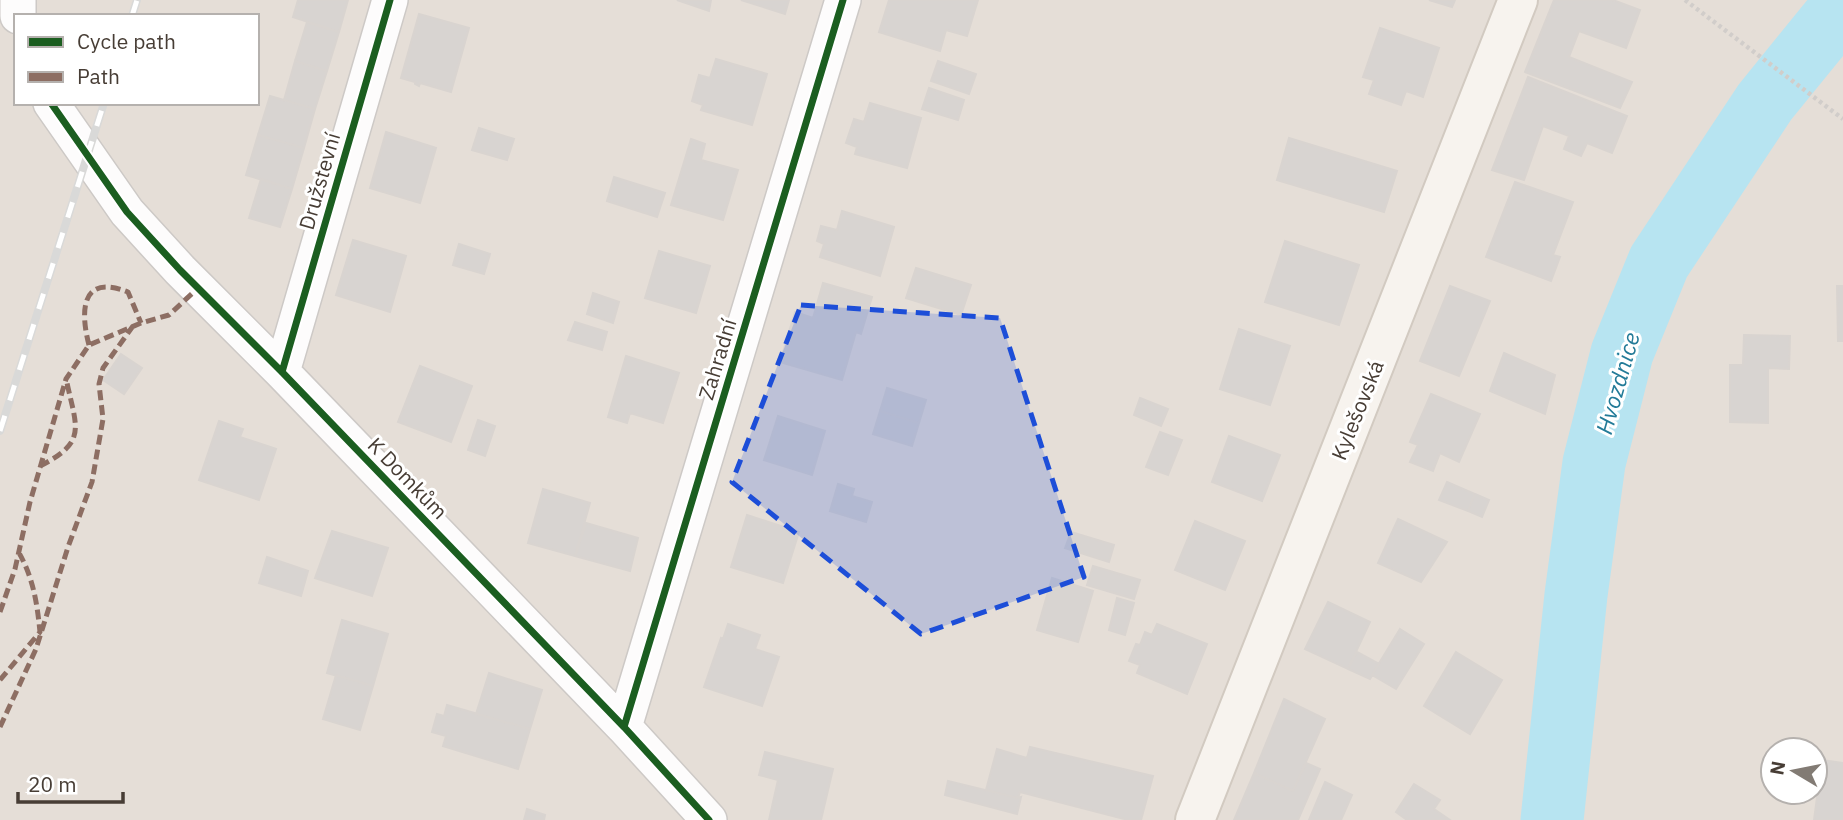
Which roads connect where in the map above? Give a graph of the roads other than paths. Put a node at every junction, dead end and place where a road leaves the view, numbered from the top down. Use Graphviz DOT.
graph roads {
  1 [pos="390,0"];
  2 [pos="843,0"];
  3 [pos="1518,0"];
  4 [pos="52,105"];
  5 [pos="282,372"];
  6 [pos="624,727"];
  7 [pos="709,820"];
  8 [pos="1195,820"];
  1 -- 5 [label="street, Družstevní"];
  2 -- 6 [label="street, Zahradní"];
  3 -- 8 [label="main road, Kylešovská"];
  4 -- 5 [label="street, K Domkům"];
  5 -- 6 [label="street, K Domkům"];
  6 -- 7 [label="street, K Domkům"];
}
